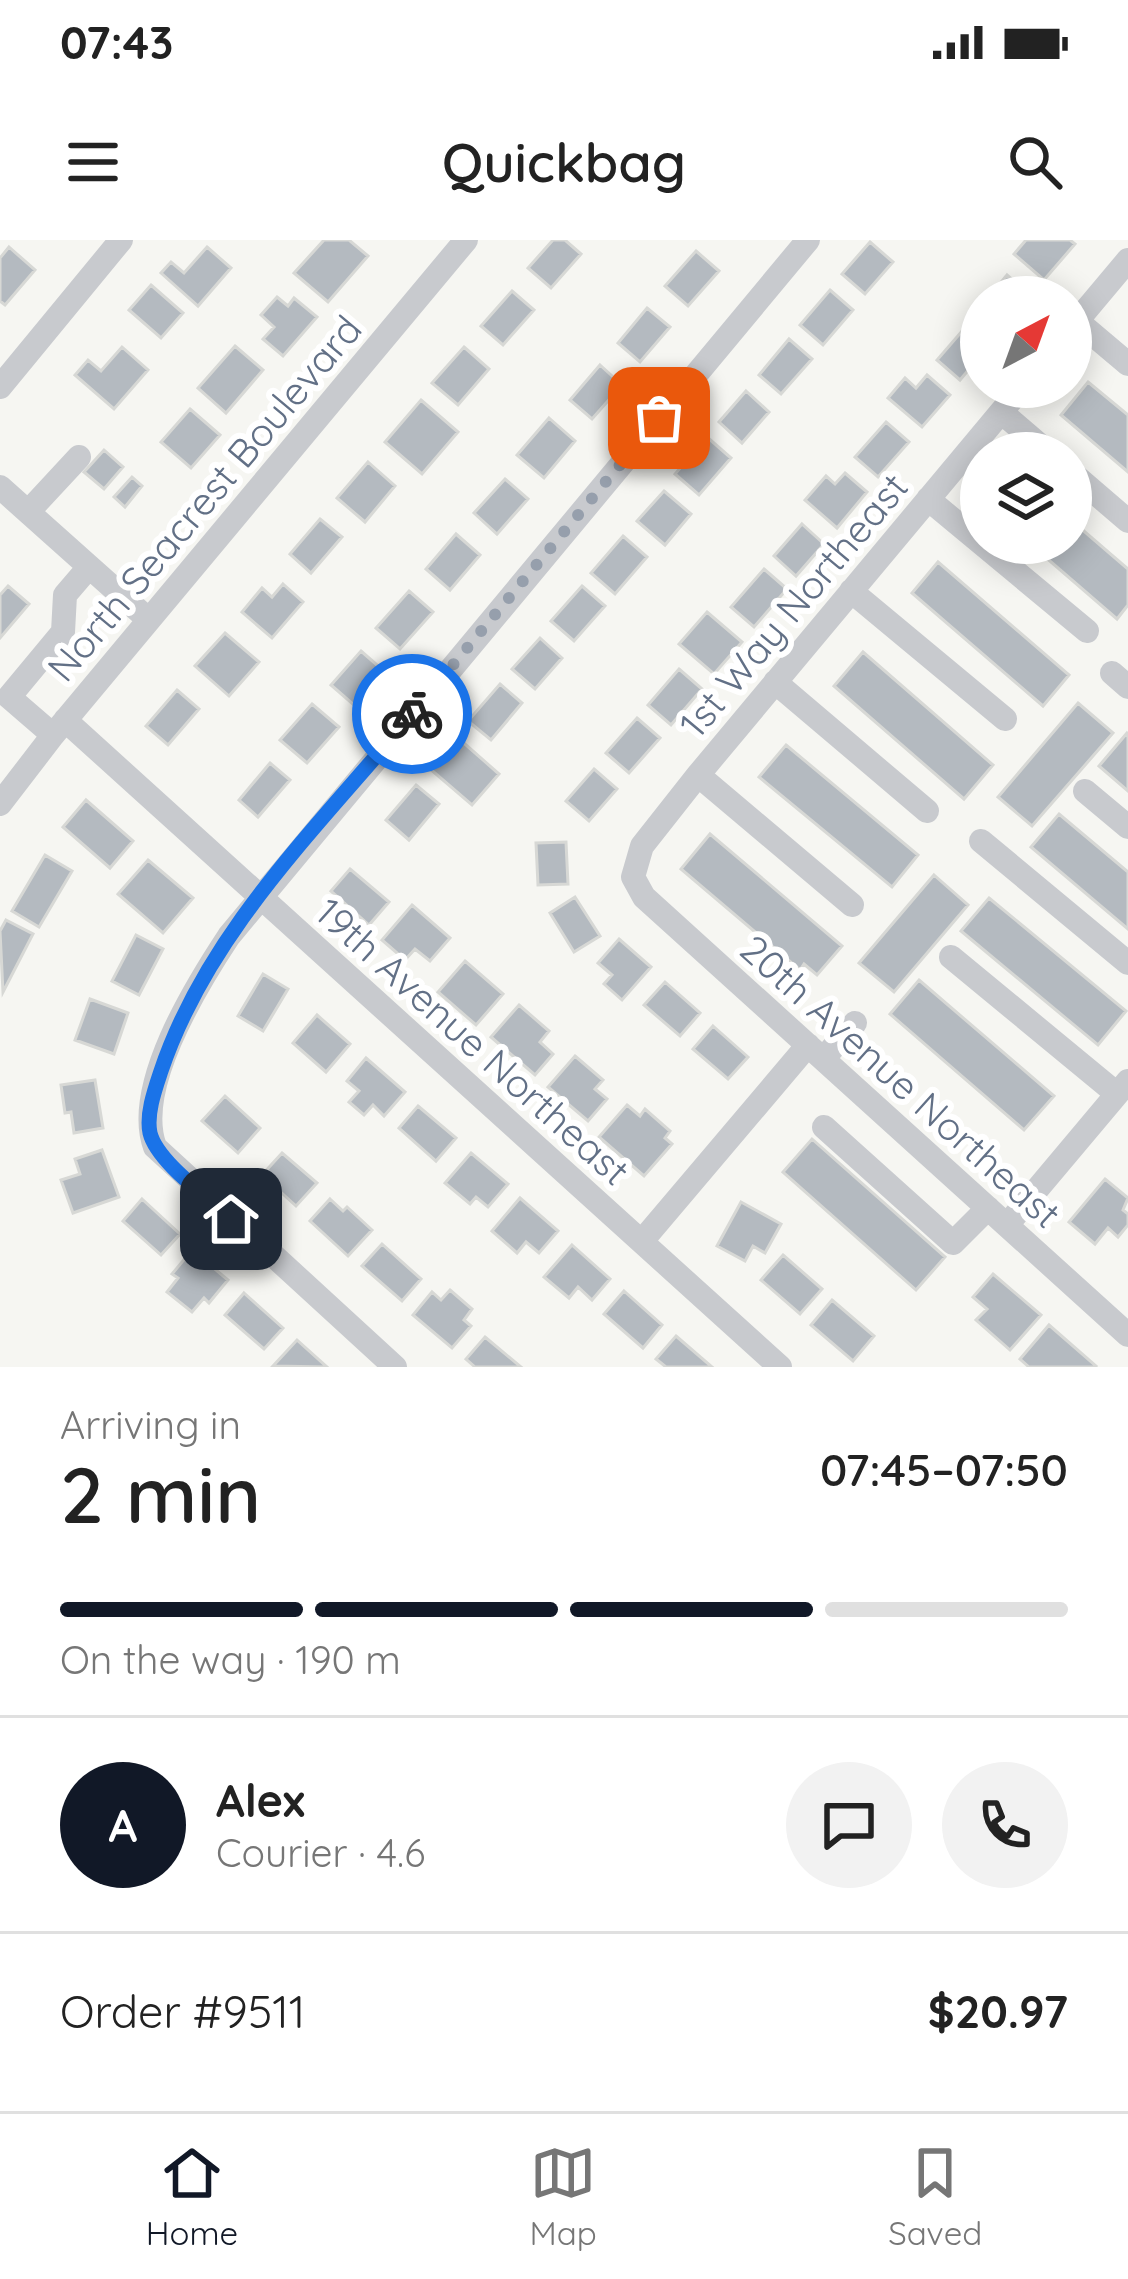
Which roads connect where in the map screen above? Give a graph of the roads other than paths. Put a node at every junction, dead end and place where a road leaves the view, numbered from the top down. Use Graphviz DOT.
graph roads {
  1 [pos="121,240"];
  2 [pos="466,240"];
  3 [pos="808,240"];
  4 [pos="1128,260"];
  5 [pos="1092,303"];
  6 [pos="1092,337"];
  7 [pos="1128,364"];
  8 [pos="0,387"];
  9 [pos="1004,408"];
  10 [pos="1001,412"];
  11 [pos="1024,432"];
  12 [pos="79,457"];
  13 [pos="0,488"];
  14 [pos="1092,490"];
  15 [pos="928,499"];
  16 [pos="28,512"];
  17 [pos="1128,521"];
  18 [pos="89,567"];
  19 [pos="851,591"];
  20 [pos="149,620"];
  21 [pos="1088,631"];
  22 [pos="776,682"];
  23 [pos="1005,719"];
  24 [pos="59,727"];
  25 [pos="698,775"];
  26 [pos="1085,790"];
  27 [pos="0,804"];
  28 [pos="927,811"];
  29 [pos="1128,827"];
  30 [pos="981,842"];
  31 [pos="633,877"];
  32 [pos="260,897"];
  33 [pos="852,905"];
  34 [pos="951,957"];
  35 [pos="1128,963"];
  36 [pos="855,1023"];
  37 [pos="815,1053"];
  38 [pos="1123,1087"];
  39 [pos="824,1127"];
  40 [pos="997,1217"];
  41 [pos="642,1241"];
  42 [pos="1128,1335"];
  43 [pos="395,1367"];
  44 [pos="780,1367"];
  1 -- 8 [label="street"];
  2 -- 20 [label="street, North Seacrest Boulevard"];
  3 -- 32 [label="street"];
  4 -- 5 [label="street"];
  6 -- 7 [label="street"];
  9 -- 10 [label="street, 1st Way Northeast"];
  10 -- 11 [label="street"];
  10 -- 15 [label="street, 1st Way Northeast"];
  12 -- 16 [label="street"];
  13 -- 16 [label="street"];
  14 -- 17 [label="street"];
  15 -- 19 [label="street, 1st Way Northeast"];
  15 -- 21 [label="street"];
  16 -- 18 [label="street"];
  18 -- 20 [label="street"];
  18 -- 24 [label="street, 19th Avenue Northeast"];
  19 -- 22 [label="street, 1st Way Northeast"];
  19 -- 23 [label="street"];
  20 -- 24 [label="street, North Seacrest Boulevard"];
  22 -- 25 [label="street, 1st Way Northeast"];
  22 -- 28 [label="street"];
  24 -- 27 [label="street, North Seacrest Boulevard"];
  24 -- 32 [label="street, 19th Avenue Northeast"];
  25 -- 31 [label="street, 1st Way Northeast"];
  25 -- 33 [label="street"];
  26 -- 29 [label="street"];
  30 -- 35 [label="street"];
  31 -- 37 [label="street, 20th Avenue Northeast"];
  32 -- 41 [label="street, 19th Avenue Northeast"];
  32 -- 43 [label="street"];
  34 -- 38 [label="street"];
  36 -- 37 [label="street"];
  37 -- 40 [label="street, 20th Avenue Northeast"];
  37 -- 41 [label="street"];
  38 -- 40 [label="street"];
  39 -- 40 [label="street"];
  40 -- 42 [label="street, 20th Avenue Northeast"];
  41 -- 44 [label="street, 19th Avenue Northeast"];
}
